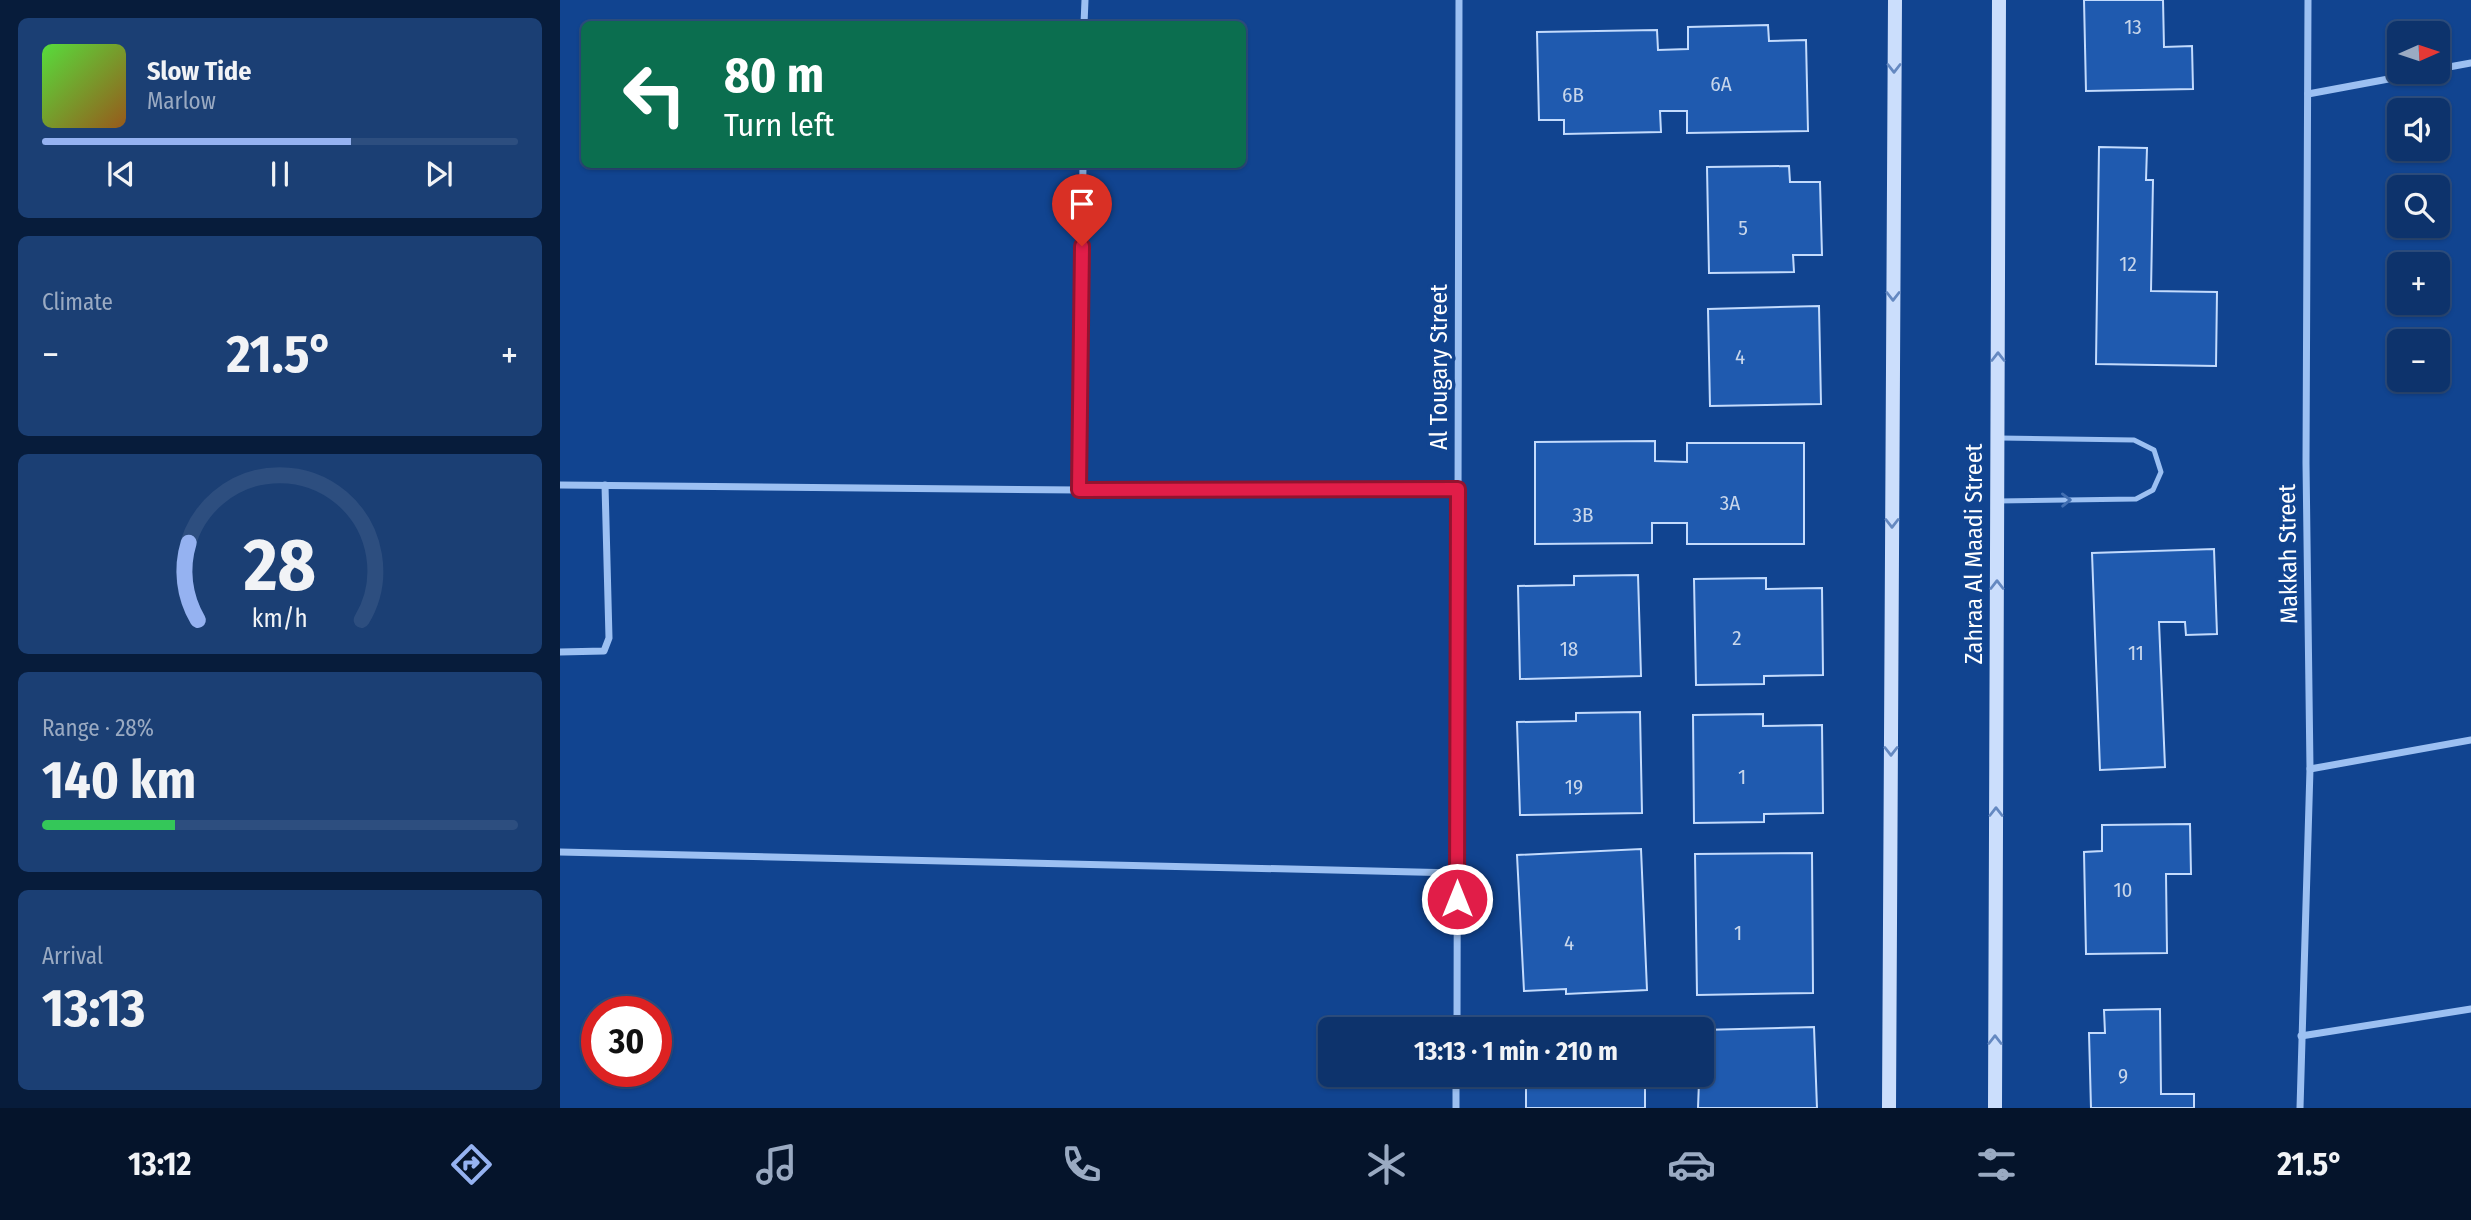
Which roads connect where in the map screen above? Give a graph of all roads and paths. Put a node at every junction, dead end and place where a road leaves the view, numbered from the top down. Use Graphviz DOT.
graph roads {
  1 [pos="1085,0"];
  2 [pos="1459,0"];
  3 [pos="1895,0"];
  4 [pos="1999,0"];
  5 [pos="2308,0"];
  6 [pos="1084,21"];
  7 [pos="2471,63"];
  8 [pos="2450,67"];
  9 [pos="2387,79"];
  10 [pos="2308,94"];
  11 [pos="1083,168"];
  12 [pos="1998,438"];
  13 [pos="560,485"];
  14 [pos="605,485"];
  15 [pos="1458,489"];
  16 [pos="1079,490"];
  17 [pos="1997,501"];
  18 [pos="560,652"];
  19 [pos="2471,740"];
  20 [pos="2310,769"];
  21 [pos="560,852"];
  22 [pos="1457,873"];
  23 [pos="2471,1009"];
  24 [pos="1457,1017"];
  25 [pos="2301,1036"];
  26 [pos="1457,1087"];
  27 [pos="1456,1108"];
  28 [pos="1889,1108"];
  29 [pos="1995,1108"];
  30 [pos="2300,1108"];
  1 -- 6 [label="street"];
  2 -- 15 [label="street, Al Tougary Street"];
  3 -- 28 [label="main road, one-way"];
  12 -- 4 [label="main road, Zahraa Al Maadi Street, one-way"];
  5 -- 10 [label="street, Makkah Street"];
  7 -- 8 [label="street"];
  9 -- 10 [label="street"];
  10 -- 20 [label="street, Makkah Street"];
  11 -- 16 [label="street"];
  12 -- 17 [label="main road, Zahraa Al Maadi Street"];
  17 -- 12 [label="lane, one-way"];
  13 -- 14 [label="street"];
  14 -- 16 [label="street"];
  14 -- 18 [label="street"];
  15 -- 16 [label="street"];
  15 -- 22 [label="street, Al Tougary Street"];
  29 -- 17 [label="main road, Zahraa Al Maadi Street, one-way"];
  19 -- 20 [label="street"];
  20 -- 25 [label="street, Makkah Street"];
  21 -- 22 [label="street"];
  22 -- 24 [label="street, Al Tougary Street"];
  23 -- 25 [label="street"];
  25 -- 30 [label="street, Makkah Street"];
  26 -- 27 [label="street"];
}
